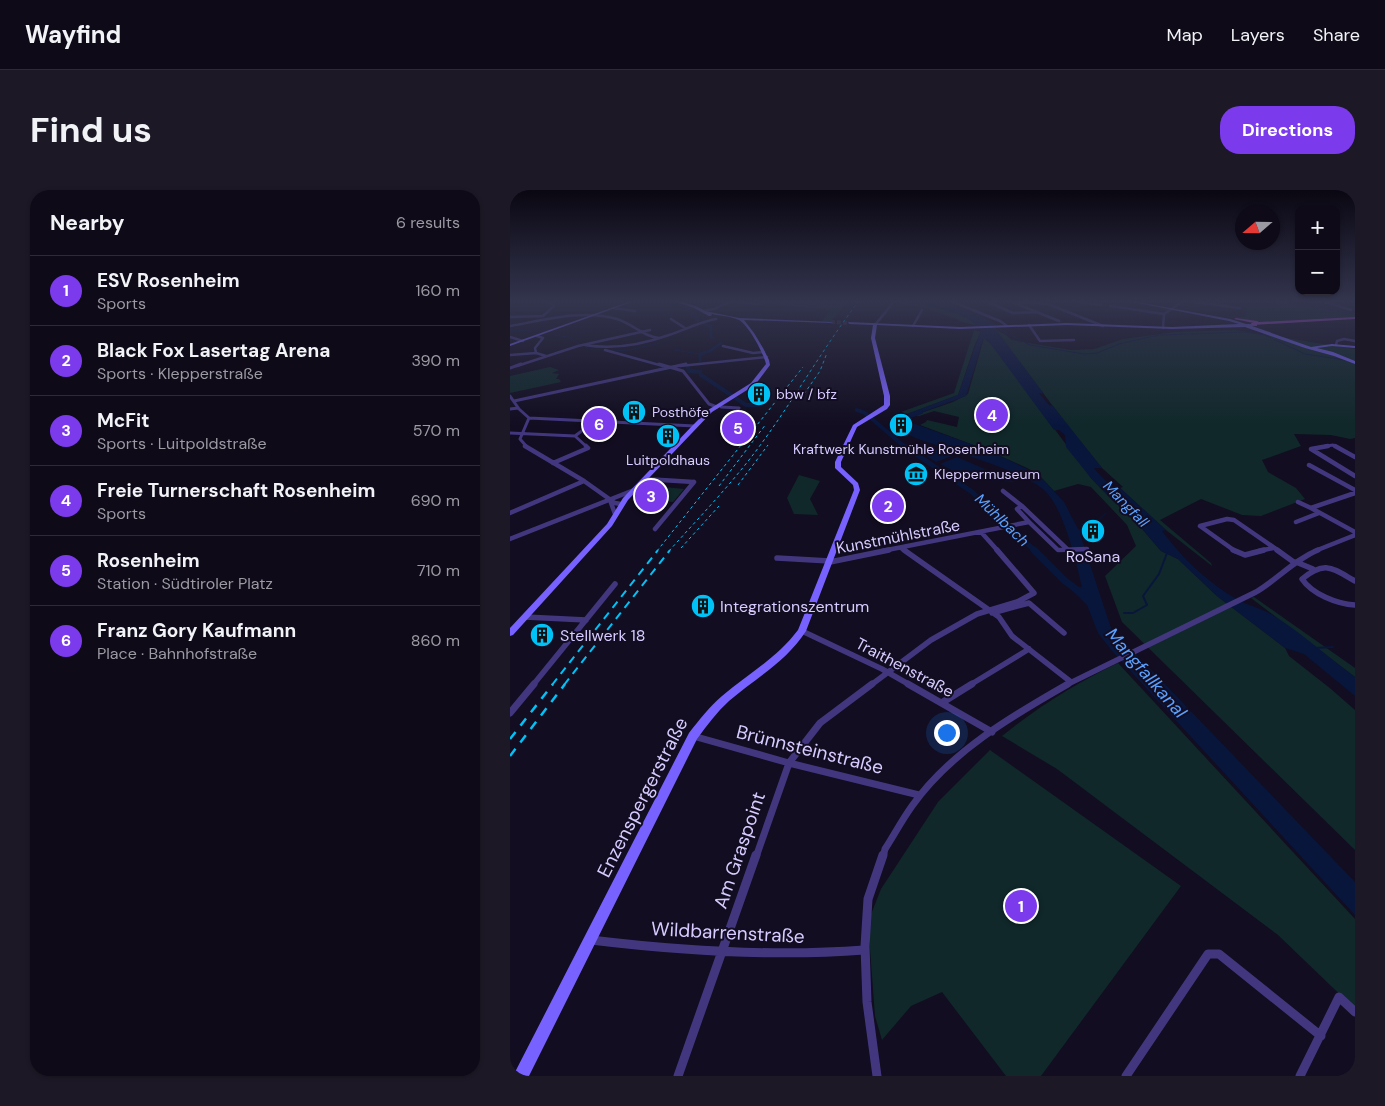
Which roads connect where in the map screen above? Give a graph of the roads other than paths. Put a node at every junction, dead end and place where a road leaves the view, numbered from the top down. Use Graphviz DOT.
graph roads {
  1 [pos="539,343"];
  2 [pos="586,343"];
  3 [pos="641,343"];
  4 [pos="759,343"];
  5 [pos="874,343"];
  6 [pos="1302,343"];
  7 [pos="1309,343"];
  8 [pos="583,344"];
  9 [pos="1336,345"];
  10 [pos="722,346"];
  11 [pos="1318,347"];
  12 [pos="1355,347"];
  13 [pos="610,350"];
  14 [pos="536,353"];
  15 [pos="765,354"];
  16 [pos="510,355"];
  17 [pos="546,356"];
  18 [pos="1339,356"];
  19 [pos="1355,363"];
  20 [pos="687,364"];
  21 [pos="510,368"];
  22 [pos="671,368"];
  23 [pos="683,371"];
  24 [pos="510,396"];
  25 [pos="729,399"];
  26 [pos="514,401"];
  27 [pos="719,407"];
  28 [pos="518,408"];
  29 [pos="510,409"];
  30 [pos="734,414"];
  31 [pos="529,418"];
  32 [pos="595,421"];
  33 [pos="695,426"];
  34 [pos="510,433"];
  35 [pos="522,433"];
  36 [pos="575,436"];
  37 [pos="1355,457"];
  38 [pos="553,463"];
  39 [pos="1309,465"];
  40 [pos="1355,476"];
  41 [pos="645,479"];
  42 [pos="584,481"];
  43 [pos="634,490"];
  44 [pos="1003,491"];
  45 [pos="1355,491"];
  46 [pos="610,500"];
  47 [pos="1298,502"];
  48 [pos="621,504"];
  49 [pos="1022,506"];
  50 [pos="1310,508"];
  51 [pos="1319,512"];
  52 [pos="510,513"];
  53 [pos="615,514"];
  54 [pos="1029,522"];
  55 [pos="1296,522"];
  56 [pos="655,529"];
  57 [pos="981,532"];
  58 [pos="1355,534"];
  59 [pos="510,539"];
  60 [pos="901,548"];
  61 [pos="1273,548"];
  62 [pos="1069,549"];
  63 [pos="1087,549"];
  64 [pos="777,558"];
  65 [pos="830,562"];
  66 [pos="1295,563"];
  67 [pos="1313,569"];
  68 [pos="1355,581"];
  69 [pos="615,584"];
  70 [pos="1355,605"];
  71 [pos="990,612"];
  72 [pos="525,617"];
  73 [pos="586,620"];
  74 [pos="802,631"];
  75 [pos="510,633"];
  76 [pos="1064,633"];
  77 [pos="1029,649"];
  78 [pos="888,672"];
  79 [pos="1072,682"];
  80 [pos="943,702"];
  81 [pos="510,713"];
  82 [pos="992,732"];
  83 [pos="693,736"];
  84 [pos="788,763"];
  85 [pos="919,795"];
  86 [pos="591,940"];
  87 [pos="864,950"];
  88 [pos="721,952"];
  89 [pos="1355,1012"];
  90 [pos="1320,1036"];
  91 [pos="521,1076"];
  92 [pos="678,1076"];
  93 [pos="877,1076"];
  94 [pos="1126,1076"];
  95 [pos="1300,1076"];
  1 -- 14 [label="street"];
  2 -- 8 [label="street"];
  3 -- 13 [label="street"];
  4 -- 15 [label="main road"];
  5 -- 65 [label="street"];
  6 -- 11 [label="street"];
  7 -- 11 [label="street"];
  8 -- 13 [label="street"];
  8 -- 17 [label="street"];
  9 -- 11 [label="main road"];
  9 -- 12 [label="main road"];
  10 -- 15 [label="street"];
  11 -- 18 [label="main road"];
  11 -- 18 [label="main road"];
  13 -- 22 [label="street"];
  14 -- 16 [label="street"];
  14 -- 17 [label="street"];
  15 -- 20 [label="street"];
  15 -- 25 [label="main road"];
  17 -- 21 [label="street"];
  18 -- 19 [label="main road"];
  20 -- 22 [label="street"];
  20 -- 23 [label="street"];
  22 -- 23 [label="street"];
  22 -- 26 [label="street"];
  23 -- 27 [label="street"];
  24 -- 26 [label="street"];
  25 -- 27 [label="street"];
  26 -- 28 [label="street"];
  27 -- 30 [label="street"];
  27 -- 33 [label="street"];
  28 -- 29 [label="street"];
  28 -- 31 [label="street"];
  31 -- 32 [label="street"];
  31 -- 35 [label="street"];
  32 -- 33 [label="street"];
  32 -- 36 [label="street"];
  33 -- 41 [label="main road"];
  34 -- 35 [label="street"];
  35 -- 36 [label="street"];
  35 -- 38 [label="street"];
  36 -- 38 [label="street"];
  37 -- 40 [label="street"];
  38 -- 42 [label="street"];
  39 -- 45 [label="street"];
  41 -- 43 [label="main road"];
  41 -- 56 [label="street"];
  42 -- 46 [label="street"];
  42 -- 52 [label="street"];
  43 -- 46 [label="street"];
  43 -- 48 [label="main road"];
  44 -- 49 [label="street"];
  45 -- 50 [label="street"];
  46 -- 48 [label="street"];
  46 -- 53 [label="street"];
  46 -- 59 [label="street"];
  47 -- 50 [label="street"];
  48 -- 53 [label="main road"];
  49 -- 54 [label="street"];
  49 -- 62 [label="street"];
  50 -- 51 [label="street"];
  51 -- 55 [label="street"];
  51 -- 58 [label="street"];
  53 -- 72 [label="main road"];
  54 -- 57 [label="street, Kunstmühlstraße"];
  54 -- 62 [label="street"];
  57 -- 60 [label="street, Kunstmühlstraße"];
  57 -- 71 [label="street"];
  58 -- 66 [label="street"];
  60 -- 65 [label="street, Kunstmühlstraße"];
  60 -- 71 [label="street"];
  61 -- 61 [label="street"];
  61 -- 66 [label="street"];
  62 -- 63 [label="street"];
  64 -- 65 [label="street, Kunstmühlstraße"];
  65 -- 74 [label="main road, Enzenspergerstraße"];
  66 -- 67 [label="street"];
  66 -- 79 [label="street"];
  67 -- 68 [label="street"];
  67 -- 70 [label="street"];
  69 -- 73 [label="street"];
  71 -- 76 [label="street"];
  71 -- 77 [label="street"];
  71 -- 78 [label="street, Am Graspoint"];
  72 -- 73 [label="street"];
  72 -- 75 [label="main road"];
  73 -- 81 [label="street"];
  74 -- 78 [label="street, Traithenstraße"];
  74 -- 83 [label="main road, Enzenspergerstraße"];
  77 -- 79 [label="street"];
  77 -- 80 [label="street"];
  78 -- 80 [label="street, Traithenstraße"];
  78 -- 84 [label="street, Am Graspoint"];
  79 -- 82 [label="street"];
  80 -- 82 [label="street, Traithenstraße"];
  82 -- 85 [label="street"];
  83 -- 84 [label="street, Brünnsteinstraße"];
  83 -- 86 [label="main road, Enzenspergerstraße"];
  84 -- 85 [label="street, Brünnsteinstraße"];
  84 -- 88 [label="street, Am Graspoint"];
  85 -- 87 [label="street"];
  86 -- 88 [label="street, Wildbarrenstraße"];
  86 -- 91 [label="main road, Enzenspergerstraße"];
  87 -- 88 [label="street, Wildbarrenstraße"];
  87 -- 93 [label="street"];
  88 -- 92 [label="street, Am Graspoint"];
  89 -- 90 [label="street"];
  90 -- 94 [label="street"];
  90 -- 95 [label="street"];
}
